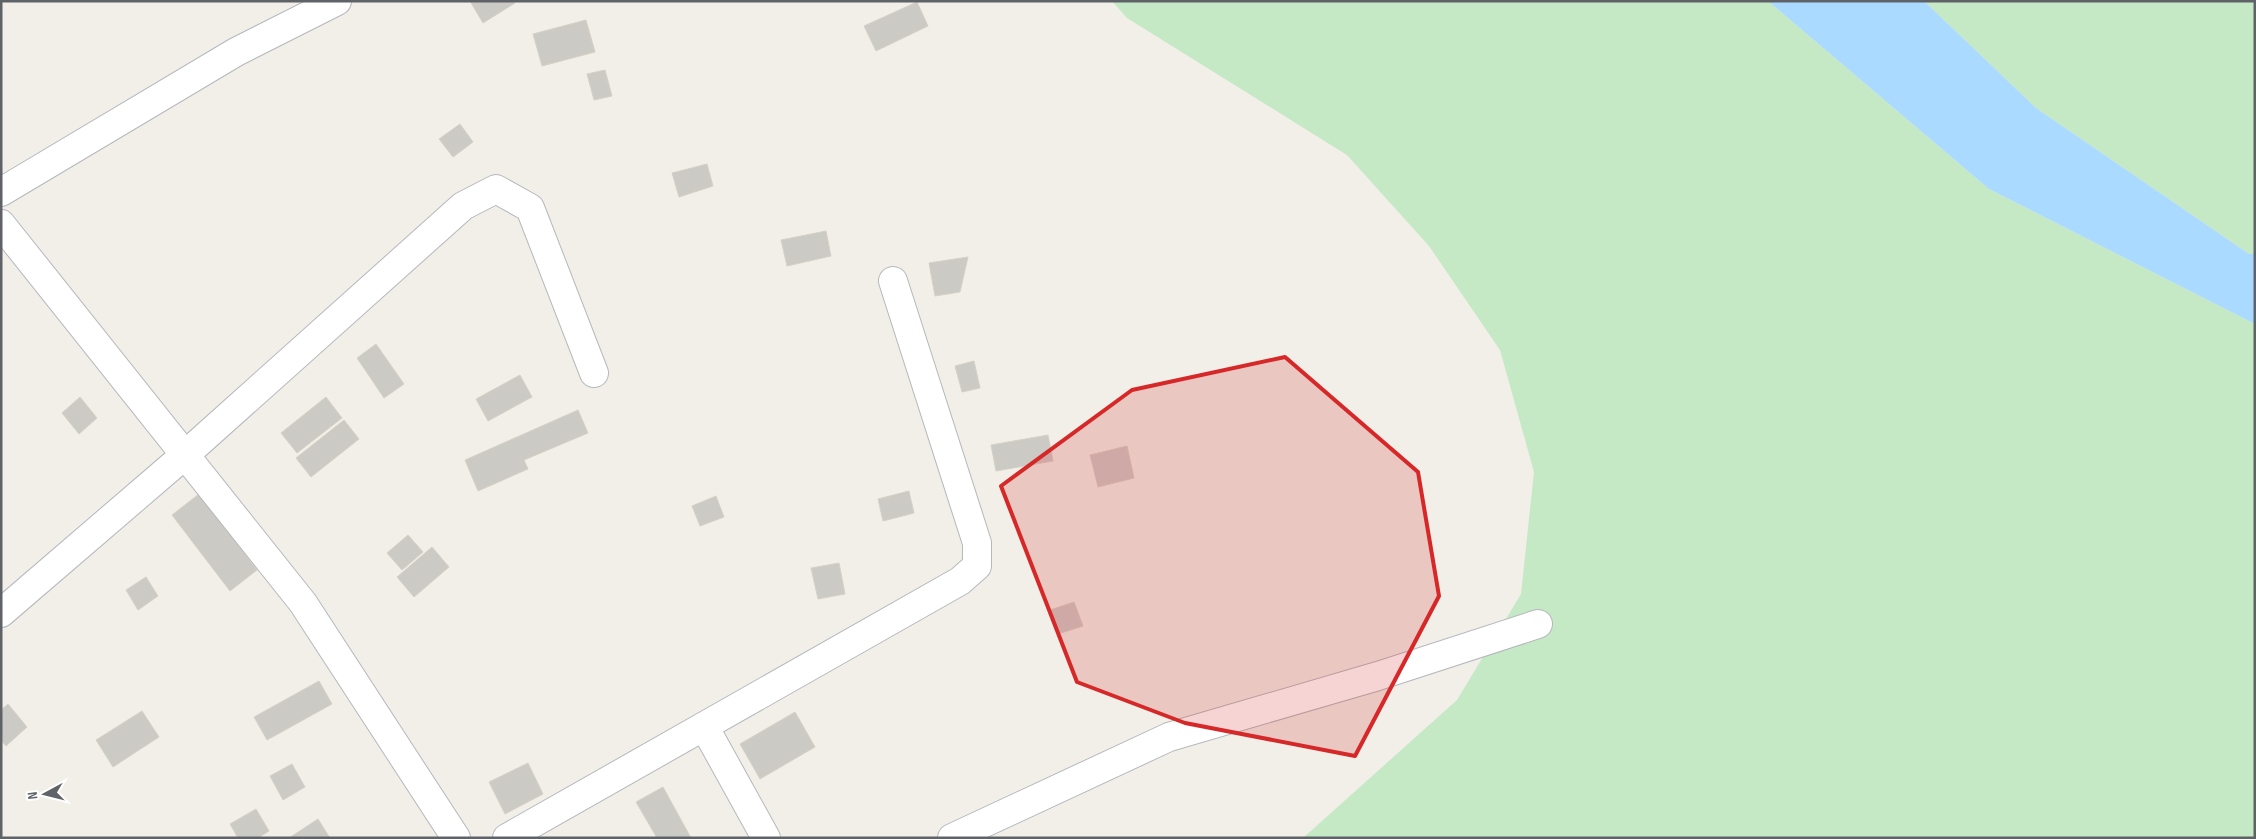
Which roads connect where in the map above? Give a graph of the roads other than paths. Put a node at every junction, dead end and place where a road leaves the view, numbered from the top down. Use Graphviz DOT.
graph roads {
  1 [pos="337,1"];
  2 [pos="1,192"];
  3 [pos="1,224"];
  4 [pos="893,281"];
  5 [pos="594,373"];
  6 [pos="186,454"];
  7 [pos="1,613"];
  8 [pos="1538,624"];
  9 [pos="704,726"];
  10 [pos="456,838"];
  11 [pos="507,838"];
  12 [pos="766,838"];
  13 [pos="952,838"];
  1 -- 2 [label="street"];
  3 -- 6 [label="street"];
  4 -- 9 [label="street"];
  5 -- 6 [label="street"];
  6 -- 7 [label="street"];
  6 -- 10 [label="street"];
  8 -- 13 [label="street"];
  9 -- 11 [label="street"];
  9 -- 12 [label="street"];
}
